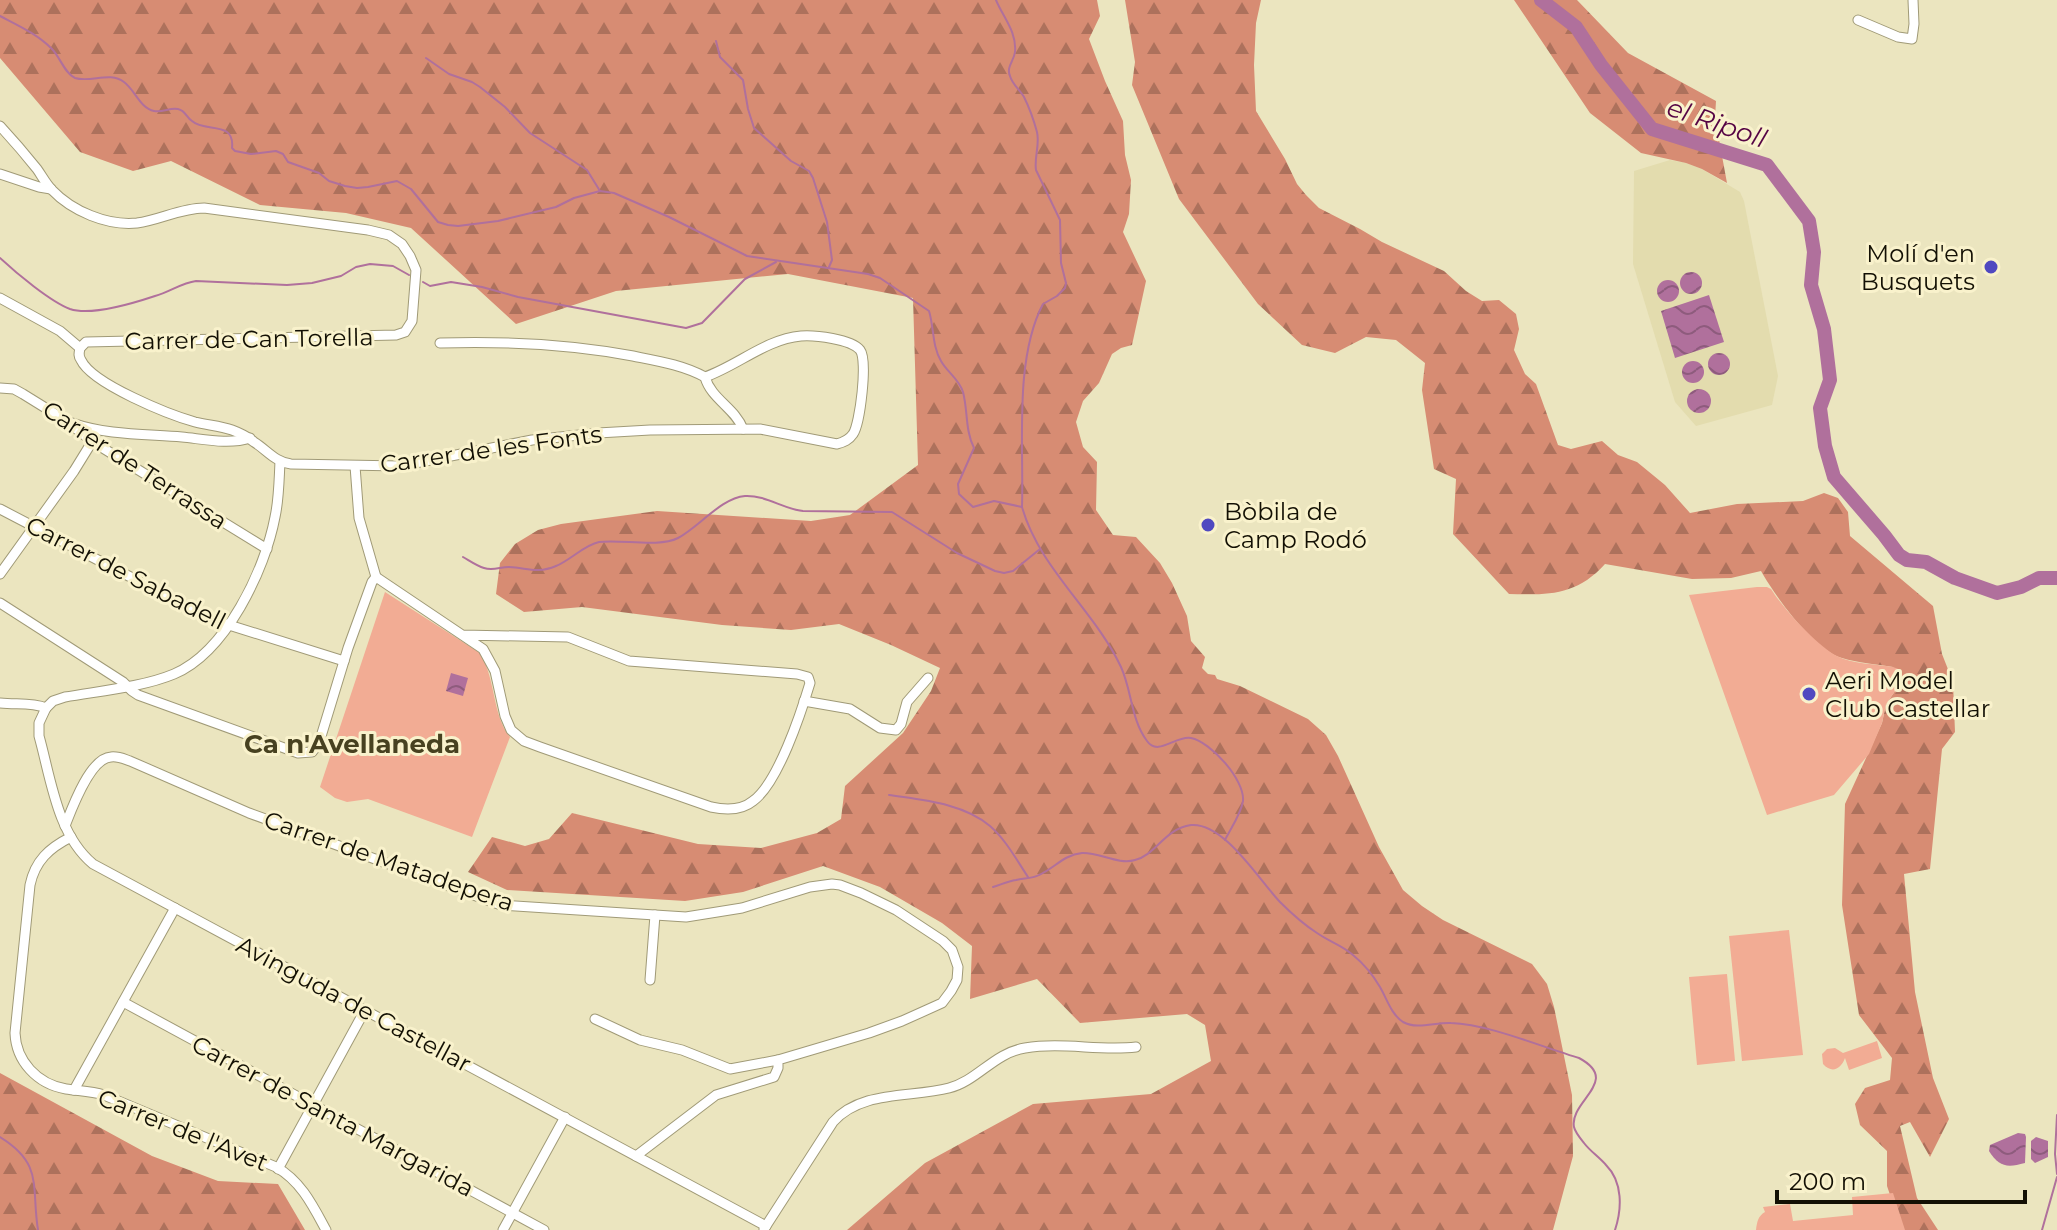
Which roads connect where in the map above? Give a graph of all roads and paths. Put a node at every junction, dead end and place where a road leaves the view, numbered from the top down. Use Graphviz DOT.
graph roads {
  1 [pos="1913,0"];
  2 [pos="1858,20"];
  3 [pos="0,126"];
  4 [pos="0,174"];
  5 [pos="51,189"];
  6 [pos="0,298"];
  7 [pos="440,343"];
  8 [pos="80,348"];
  9 [pos="705,377"];
  10 [pos="0,388"];
  11 [pos="65,420"];
  12 [pos="743,429"];
  13 [pos="97,430"];
  14 [pos="250,438"];
  15 [pos="93,442"];
  16 [pos="280,462"];
  17 [pos="355,466"];
  18 [pos="0,509"];
  19 [pos="34,527"];
  20 [pos="267,549"];
  21 [pos="0,574"];
  22 [pos="376,577"];
  23 [pos="0,603"];
  24 [pos="227,625"];
  25 [pos="462,635"];
  26 [pos="487,636"];
  27 [pos="483,649"];
  28 [pos="344,661"];
  29 [pos="928,678"];
  30 [pos="126,685"];
  31 [pos="804,701"];
  32 [pos="0,703"];
  33 [pos="13,705"];
  34 [pos="46,708"];
  35 [pos="0,711"];
  36 [pos="65,826"];
  37 [pos="71,837"];
  38 [pos="175,908"];
  39 [pos="655,915"];
  40 [pos="650,980"];
  41 [pos="123,1002"];
  42 [pos="365,1010"];
  43 [pos="595,1019"];
  44 [pos="1136,1047"];
  45 [pos="778,1060"];
  46 [pos="74,1090"];
  47 [pos="313,1105"];
  48 [pos="565,1117"];
  49 [pos="636,1156"];
  50 [pos="278,1169"];
  51 [pos="512,1213"];
  52 [pos="764,1228"];
  53 [pos="326,1230"];
  54 [pos="503,1230"];
  55 [pos="544,1230"];
  1 -- 2 [label="street"];
  3 -- 5 [label="street, Carrer de Can Torella"];
  4 -- 5 [label="street"];
  5 -- 8 [label="street, Carrer de Can Torella"];
  6 -- 8 [label="street"];
  7 -- 9 [label="street"];
  8 -- 14 [label="street, Carrer de Can Torella"];
  9 -- 12 [label="street"];
  9 -- 12 [label="street, Carrer de les Fonts"];
  10 -- 11 [label="street, Carrer de Terrassa"];
  11 -- 13 [label="street"];
  11 -- 15 [label="street, Carrer de Terrassa"];
  12 -- 17 [label="street, Carrer de les Fonts"];
  13 -- 14 [label="street"];
  13 -- 15 [label="street"];
  14 -- 16 [label="street, Carrer de Can Torella"];
  15 -- 19 [label="street"];
  15 -- 20 [label="street, Carrer de Terrassa"];
  16 -- 17 [label="street, Carrer de les Fonts"];
  16 -- 20 [label="street"];
  17 -- 22 [label="street"];
  18 -- 19 [label="street, Carrer de Sabadell"];
  19 -- 21 [label="street"];
  19 -- 24 [label="street, Carrer de Sabadell"];
  20 -- 24 [label="street"];
  22 -- 25 [label="street"];
  22 -- 28 [label="street"];
  23 -- 30 [label="street"];
  24 -- 28 [label="street, Carrer de Sabadell"];
  24 -- 30 [label="street"];
  25 -- 26 [label="street"];
  25 -- 27 [label="street"];
  26 -- 27 [label="street"];
  26 -- 31 [label="street"];
  27 -- 31 [label="street"];
  28 -- 30 [label="street"];
  29 -- 31 [label="street"];
  30 -- 34 [label="street"];
  32 -- 33 [label="street"];
  33 -- 34 [label="street"];
  33 -- 35 [label="street"];
  34 -- 36 [label="street, Avinguda de Castellar"];
  36 -- 37 [label="street, Avinguda de Castellar"];
  36 -- 39 [label="street, Carrer de Matadepera"];
  37 -- 38 [label="street, Avinguda de Castellar"];
  37 -- 46 [label="street, Carrer de l'Avet"];
  38 -- 41 [label="street"];
  38 -- 42 [label="street, Avinguda de Castellar"];
  39 -- 40 [label="street"];
  39 -- 45 [label="street, Carrer de Matadepera"];
  41 -- 46 [label="street"];
  41 -- 47 [label="street, Carrer de Santa Margarida"];
  42 -- 47 [label="street"];
  42 -- 48 [label="street, Avinguda de Castellar"];
  43 -- 45 [label="street"];
  44 -- 52 [label="street"];
  45 -- 49 [label="street, Carrer de Matadepera"];
  46 -- 50 [label="street, Carrer de l'Avet"];
  47 -- 50 [label="street"];
  47 -- 51 [label="street, Carrer de Santa Margarida"];
  48 -- 49 [label="street, Avinguda de Castellar"];
  48 -- 51 [label="street"];
  49 -- 52 [label="street, Avinguda de Castellar"];
  50 -- 53 [label="street, Carrer de l'Avet"];
  51 -- 54 [label="street"];
  51 -- 55 [label="street, Carrer de Santa Margarida"];
}
